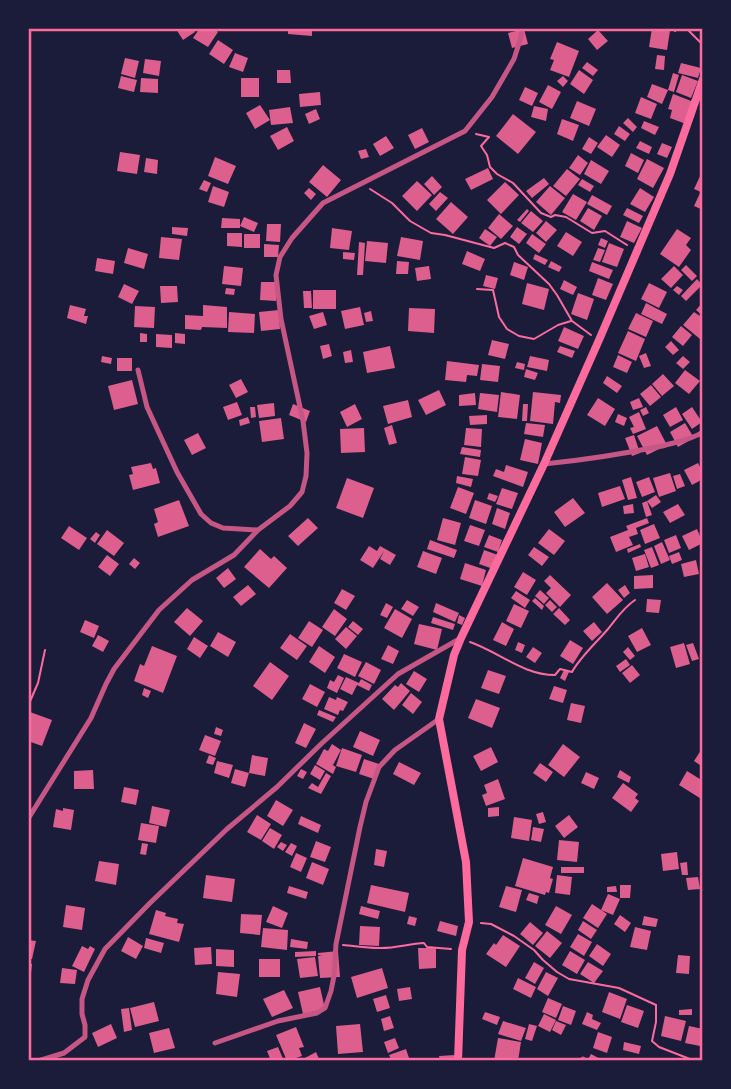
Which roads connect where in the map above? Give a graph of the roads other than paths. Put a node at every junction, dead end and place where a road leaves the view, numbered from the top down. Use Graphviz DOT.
graph roads {
  1 [pos="522,28"];
  2 [pos="703,79"];
  3 [pos="138,370"];
  4 [pos="703,432"];
  5 [pos="544,464"];
  6 [pos="258,530"];
  7 [pos="461,638"];
  8 [pos="439,719"];
  9 [pos="28,819"];
  10 [pos="215,1043"];
  11 [pos="64,1053"];
  12 [pos="38,1061"];
  13 [pos="68,1061"];
  14 [pos="458,1061"];
  1 -- 6 [label="street"];
  2 -- 5 [label="main road"];
  3 -- 6 [label="street"];
  4 -- 5 [label="street"];
  5 -- 7 [label="main road"];
  6 -- 9 [label="street"];
  7 -- 8 [label="main road"];
  7 -- 11 [label="street"];
  8 -- 10 [label="street"];
  8 -- 14 [label="main road"];
  11 -- 12 [label="street"];
  11 -- 13 [label="street"];
}
